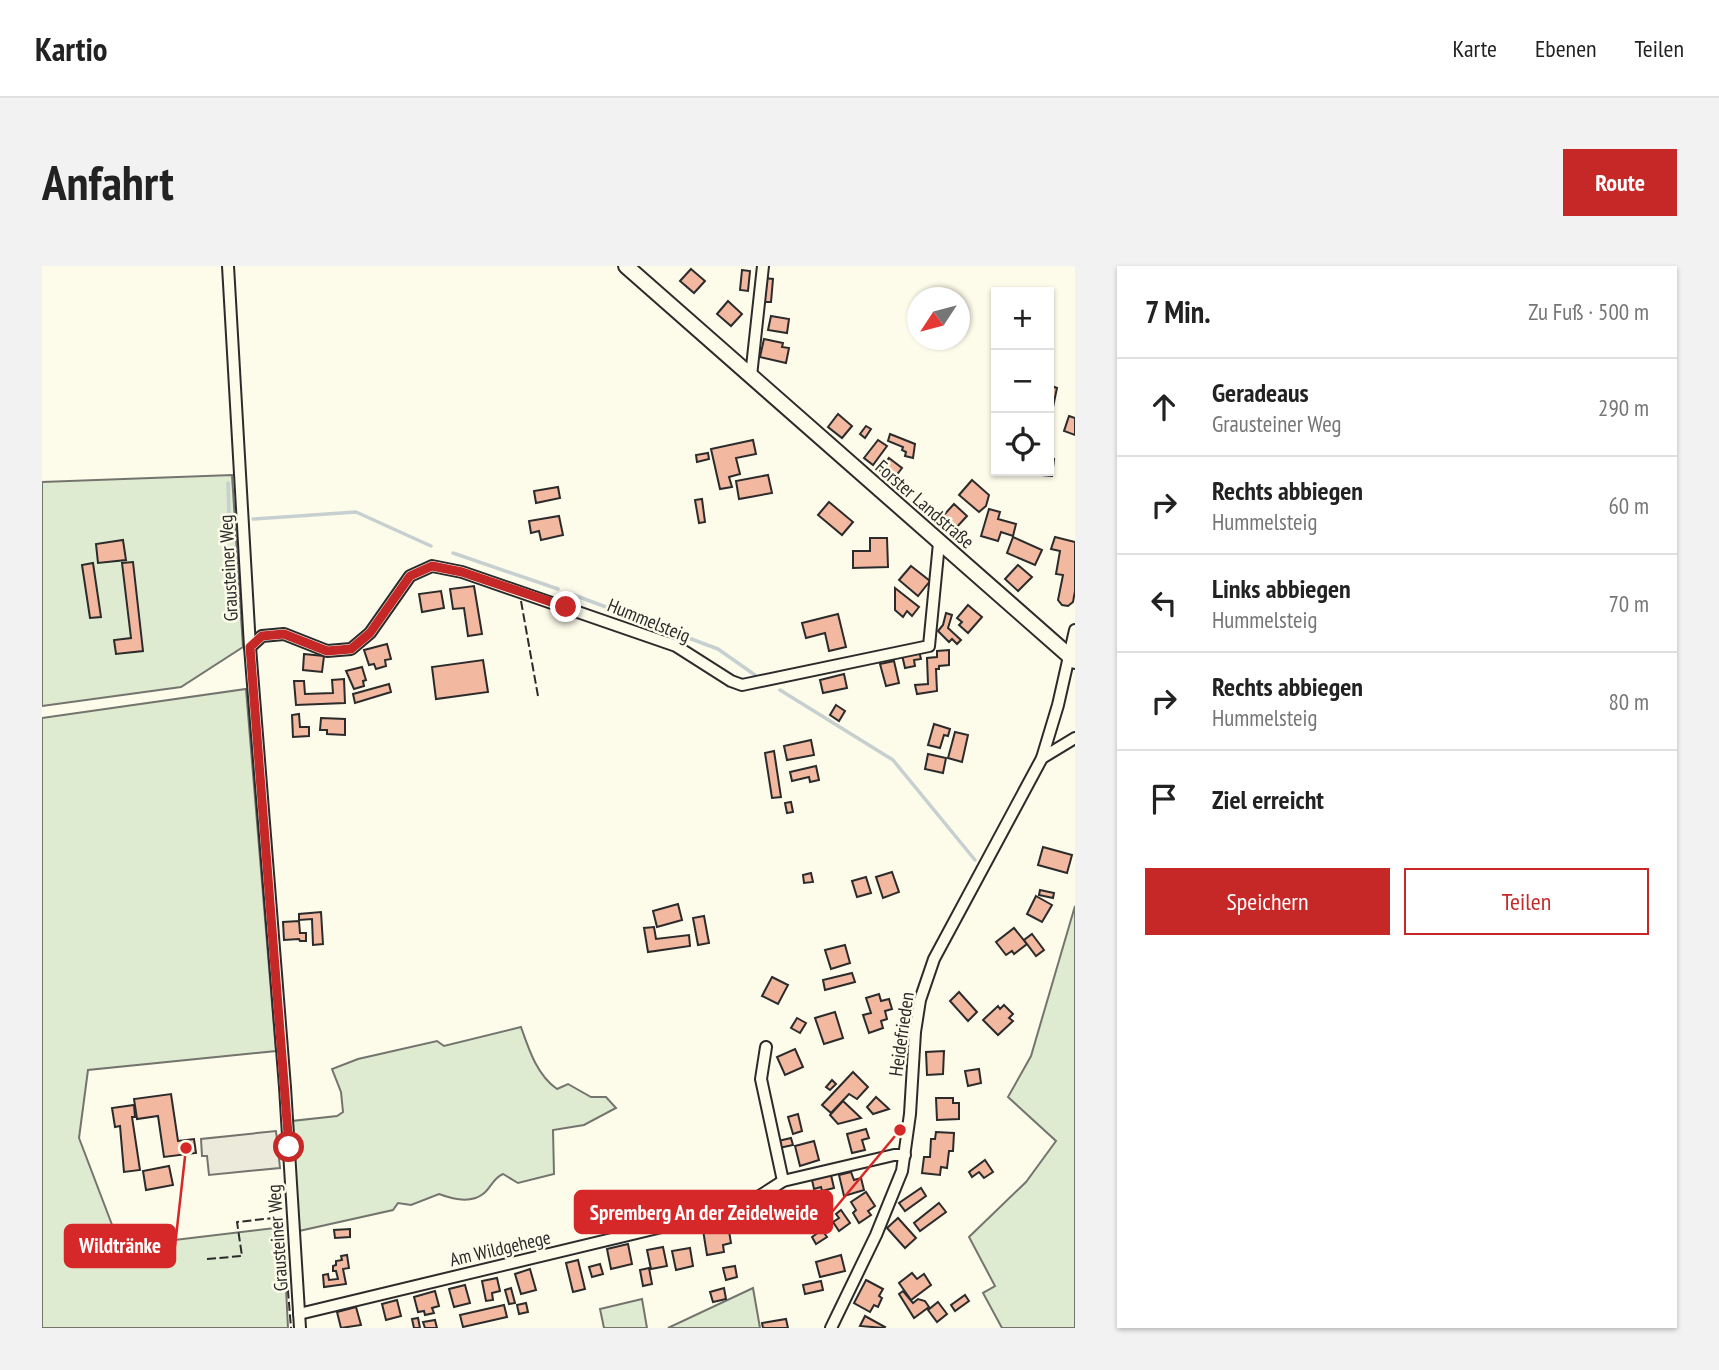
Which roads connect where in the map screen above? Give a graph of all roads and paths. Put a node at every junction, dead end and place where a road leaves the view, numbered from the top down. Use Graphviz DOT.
graph roads {
  1 [pos="228,266"];
  2 [pos="626,266"];
  3 [pos="763,266"];
  4 [pos="751,376"];
  5 [pos="939,543"];
  6 [pos="1075,630"];
  7 [pos="250,647"];
  8 [pos="1072,658"];
  9 [pos="1075,738"];
  10 [pos="1042,758"];
  11 [pos="766,1047"];
  12 [pos="905,1155"];
  13 [pos="783,1181"];
  14 [pos="299,1314"];
  15 [pos="300,1328"];
  16 [pos="831,1328"];
  1 -- 7 [label="street, Grausteiner Weg"];
  2 -- 4 [label="main road, Forster Landstraße"];
  3 -- 4 [label="street"];
  4 -- 5 [label="main road, Forster Landstraße"];
  5 -- 7 [label="street, Hummelsteig"];
  5 -- 8 [label="main road, Forster Landstraße"];
  6 -- 8 [label="street, Heidefrieden"];
  7 -- 14 [label="street, Grausteiner Weg"];
  8 -- 10 [label="street, Heidefrieden"];
  9 -- 10 [label="street"];
  10 -- 12 [label="street, Heidefrieden"];
  11 -- 13 [label="street"];
  12 -- 13 [label="street"];
  12 -- 16 [label="street, Heidefrieden"];
  13 -- 14 [label="street, Am Wildgehege"];
  14 -- 15 [label="street, Grausteiner Weg"];
}
